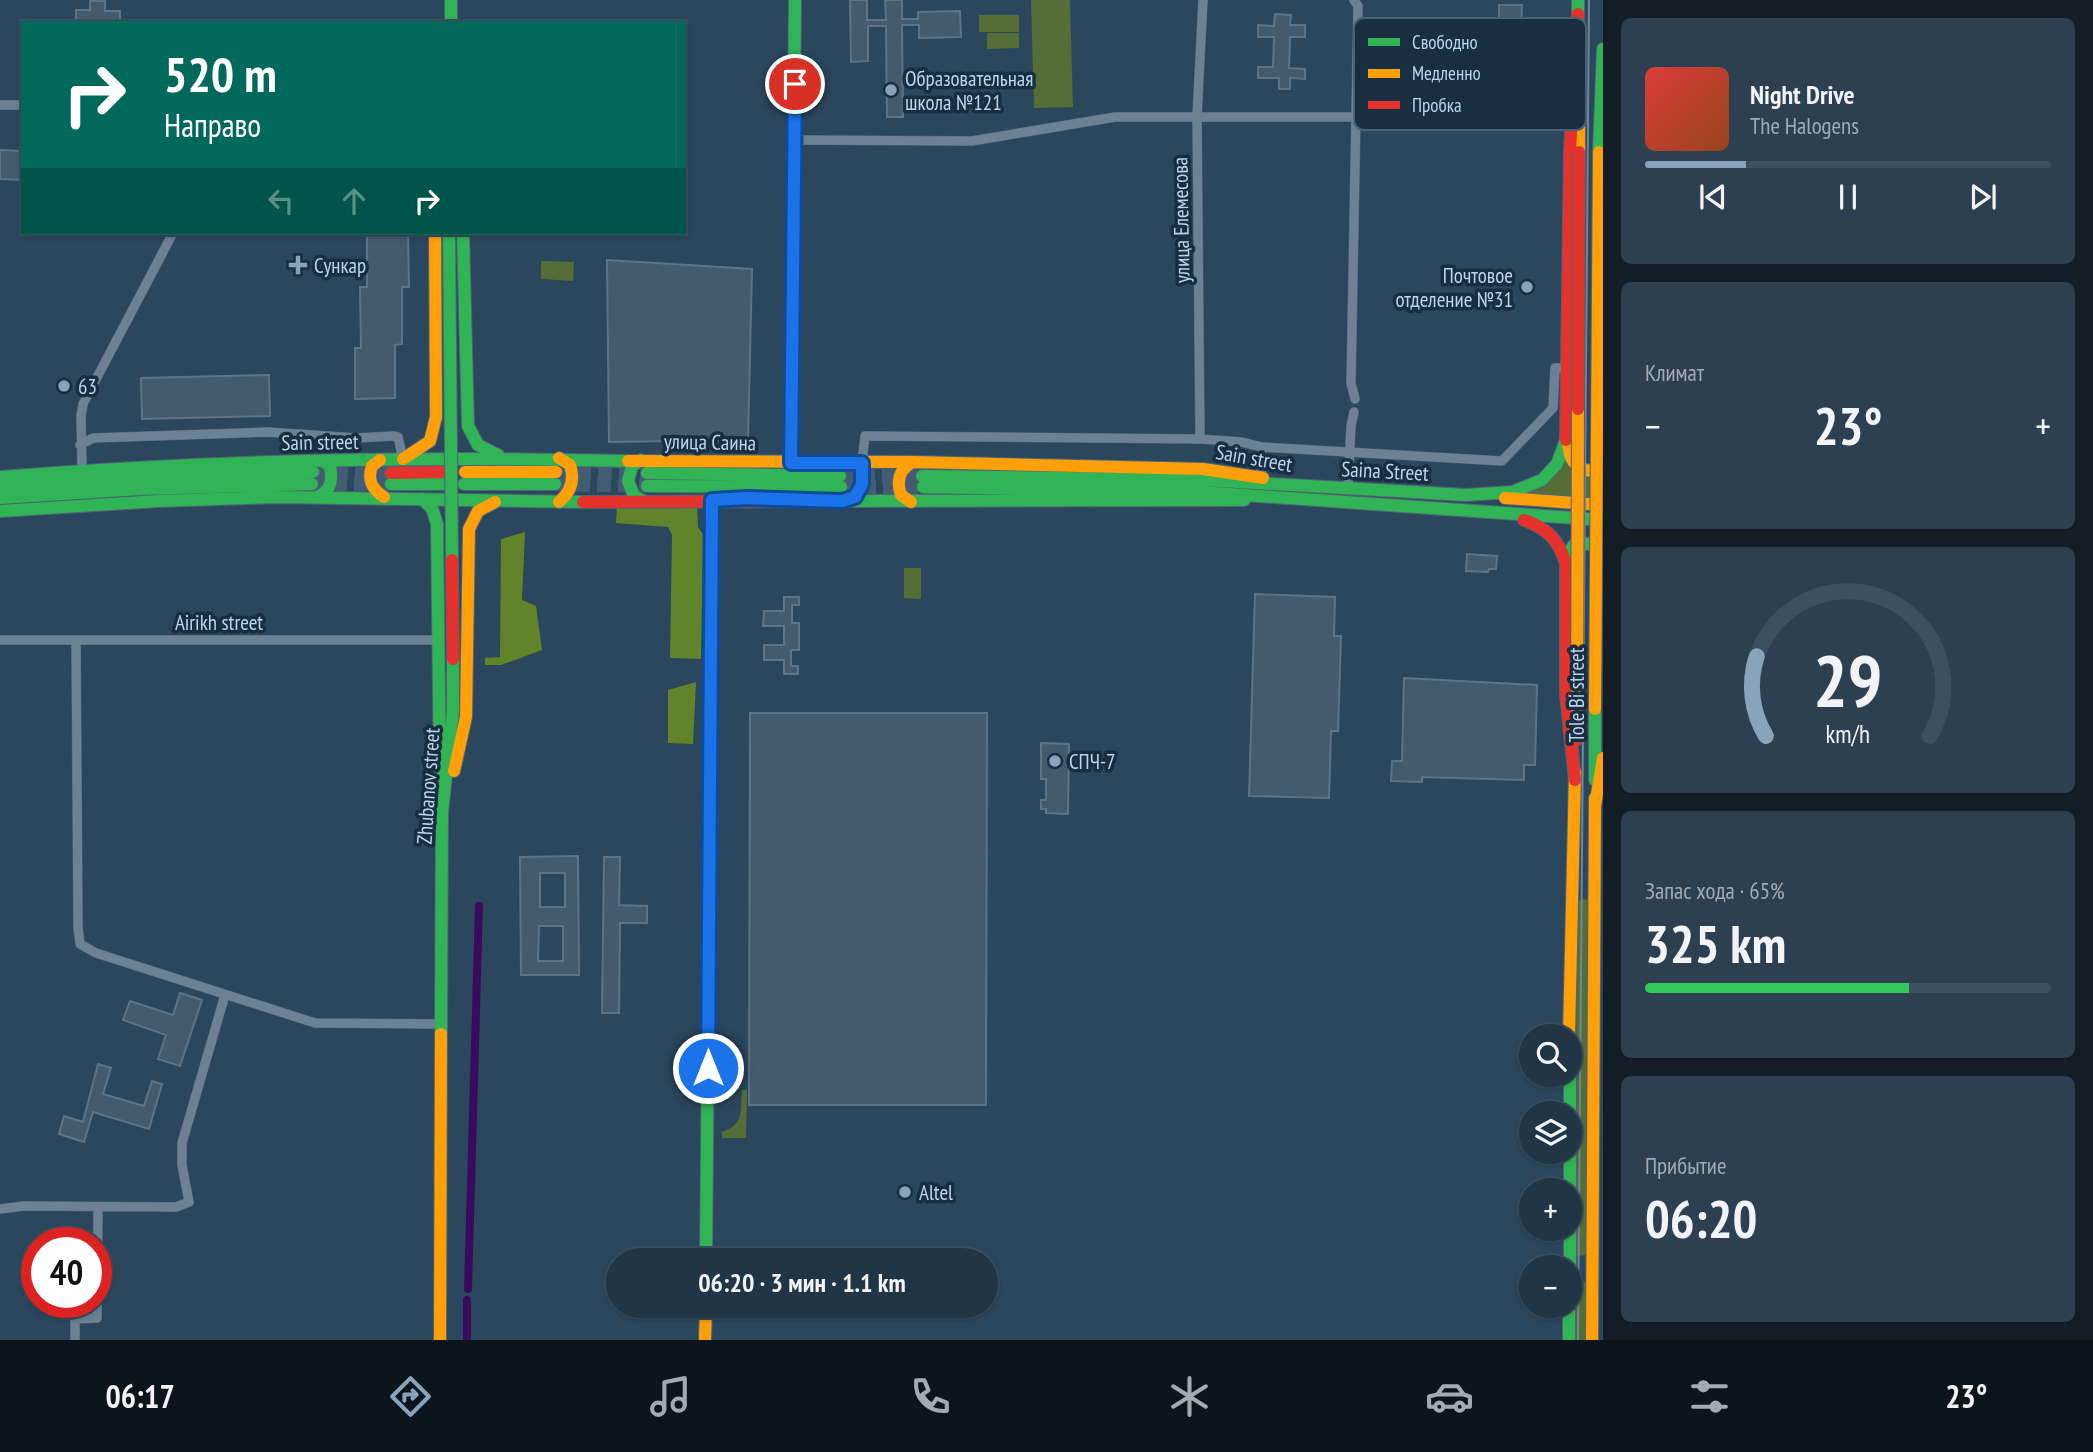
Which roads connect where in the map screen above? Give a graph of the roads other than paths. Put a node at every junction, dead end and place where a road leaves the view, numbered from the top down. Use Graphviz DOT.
graph roads {
  1 [pos="451,0"];
  2 [pos="795,0"];
  3 [pos="1203,0"];
  4 [pos="1578,0"];
  5 [pos="1578,18"];
  6 [pos="451,21"];
  7 [pos="1603,49"];
  8 [pos="0,106"];
  9 [pos="21,106"];
  10 [pos="1198,116"];
  11 [pos="1354,117"];
  12 [pos="1355,130"];
  13 [pos="1576,130"];
  14 [pos="1577,130"];
  15 [pos="795,140"];
  16 [pos="172,235"];
  17 [pos="435,235"];
  18 [pos="449,235"];
  19 [pos="463,235"];
  20 [pos="1567,368"];
  21 [pos="1355,399"];
  22 [pos="1354,412"];
  23 [pos="1567,433"];
  24 [pos="1200,439"];
  25 [pos="80,445"];
  26 [pos="1262,447"];
  27 [pos="1351,453"];
  28 [pos="505,458"];
  29 [pos="559,458"];
  30 [pos="403,459"];
  31 [pos="380,460"];
  32 [pos="641,460"];
  33 [pos="323,461"];
  34 [pos="913,462"];
  35 [pos="791,463"];
  36 [pos="862,463"];
  37 [pos="1603,464"];
  38 [pos="82,469"];
  39 [pos="0,477"];
  40 [pos="391,478"];
  41 [pos="445,478"];
  42 [pos="465,478"];
  43 [pos="555,478"];
  44 [pos="1261,478"];
  45 [pos="647,480"];
  46 [pos="841,481"];
  47 [pos="314,484"];
  48 [pos="1301,485"];
  49 [pos="0,487"];
  50 [pos="1348,488"];
  51 [pos="1466,495"];
  52 [pos="384,497"];
  53 [pos="0,498"];
  54 [pos="1276,498"];
  55 [pos="422,499"];
  56 [pos="712,500"];
  57 [pos="497,501"];
  58 [pos="842,501"];
  59 [pos="559,502"];
  60 [pos="646,502"];
  61 [pos="911,502"];
  62 [pos="1603,505"];
  63 [pos="0,511"];
  64 [pos="1485,512"];
  65 [pos="1603,520"];
  66 [pos="1603,555"];
  67 [pos="1566,564"];
  68 [pos="0,640"];
  69 [pos="76,640"];
  70 [pos="438,640"];
  71 [pos="1603,758"];
  72 [pos="1575,780"];
  73 [pos="1595,806"];
  74 [pos="442,812"];
  75 [pos="1573,875"];
  76 [pos="1594,876"];
  77 [pos="225,995"];
  78 [pos="441,1024"];
  79 [pos="1569,1024"];
  80 [pos="1570,1087"];
  81 [pos="98,1208"];
  82 [pos="0,1209"];
  83 [pos="706,1248"];
  84 [pos="1570,1255"];
  85 [pos="1582,1270"];
  86 [pos="1592,1270"];
  87 [pos="706,1318"];
  88 [pos="1569,1318"];
  89 [pos="75,1340"];
  90 [pos="440,1340"];
  91 [pos="705,1340"];
  92 [pos="1569,1340"];
  93 [pos="1592,1340"];
  1 -- 6 [label="main road"];
  2 -- 15 [label="main road"];
  3 -- 10 [label="street, улица Елемесова"];
  4 -- 5 [label="main road"];
  7 -- 73 [label="main road, Tole Bi street, bridge"];
  8 -- 9 [label="street"];
  10 -- 11 [label="street"];
  10 -- 15 [label="street"];
  10 -- 24 [label="street, улица Елемесова"];
  12 -- 21 [label="street"];
  13 -- 20 [label="main road"];
  14 -- 72 [label="main road, Tole Bi street, bridge"];
  15 -- 35 [label="main road"];
  16 -- 25 [label="street"];
  17 -- 30 [label="main road"];
  18 -- 74 [label="main road, Zhubanov street, bridge"];
  19 -- 28 [label="main road"];
  20 -- 23 [label="main road"];
  20 -- 27 [label="street"];
  22 -- 27 [label="street"];
  23 -- 37 [label="main road"];
  23 -- 51 [label="main road"];
  24 -- 26 [label="street"];
  24 -- 36 [label="street"];
  25 -- 30 [label="street"];
  25 -- 38 [label="street"];
  26 -- 27 [label="street"];
  26 -- 44 [label="street"];
  27 -- 50 [label="street"];
  28 -- 29 [label="main road, Sain street"];
  28 -- 30 [label="main road, Sain street"];
  29 -- 32 [label="main road, Sain street"];
  29 -- 59 [label="main road"];
  30 -- 31 [label="main road, Sain street"];
  31 -- 33 [label="main road, Sain street"];
  31 -- 52 [label="main road"];
  32 -- 35 [label="main road, улица Саина"];
  32 -- 60 [label="main road"];
  33 -- 38 [label="main road, Sain street"];
  33 -- 47 [label="main road"];
  34 -- 36 [label="main road, Sain street"];
  34 -- 44 [label="main road, Sain street"];
  34 -- 61 [label="main road"];
  35 -- 36 [label="main road, улица Саина"];
  36 -- 58 [label="main road"];
  38 -- 39 [label="main road, Sain street"];
  40 -- 41 [label="main road"];
  42 -- 43 [label="main road"];
  44 -- 48 [label="main road, Sain street"];
  45 -- 46 [label="main road"];
  47 -- 49 [label="main road, Sain street"];
  47 -- 52 [label="main road, Sain street"];
  47 -- 53 [label="main road, Sain street"];
  47 -- 63 [label="main road, Sain street"];
  48 -- 50 [label="main road, Saina Street"];
  48 -- 54 [label="main road, Sain street"];
  50 -- 51 [label="main road, Saina Street"];
  51 -- 62 [label="main road"];
  52 -- 55 [label="main road, Sain street"];
  54 -- 61 [label="main road, Sain street"];
  54 -- 64 [label="main road, Sain street"];
  55 -- 57 [label="main road, Sain street"];
  55 -- 70 [label="main road"];
  56 -- 58 [label="main road, Sain street"];
  56 -- 60 [label="main road, Sain street"];
  56 -- 83 [label="main road"];
  57 -- 59 [label="main road, Sain street"];
  57 -- 74 [label="main road"];
  58 -- 61 [label="main road, Sain street"];
  59 -- 60 [label="main road, Sain street"];
  64 -- 65 [label="main road, Sain street"];
  64 -- 67 [label="main road"];
  66 -- 67 [label="main road"];
  67 -- 72 [label="main road"];
  68 -- 69 [label="street, Airikh street"];
  69 -- 70 [label="street, Airikh street"];
  69 -- 77 [label="street"];
  70 -- 74 [label="main road"];
  71 -- 73 [label="main road"];
  72 -- 75 [label="main road, Tole Bi street"];
  73 -- 76 [label="main road, Tole Bi street"];
  74 -- 78 [label="main road, Zhubanov street"];
  75 -- 76 [label="main road"];
  75 -- 79 [label="main road, Tole Bi street"];
  76 -- 86 [label="main road, Tole Bi street"];
  77 -- 78 [label="street"];
  77 -- 81 [label="street"];
  78 -- 90 [label="main road, Zhubanov street"];
  80 -- 84 [label="main road"];
  81 -- 82 [label="street"];
  81 -- 89 [label="street"];
  85 -- 86 [label="main road"];
  86 -- 93 [label="main road, Tole Bi street"];
  87 -- 91 [label="main road"];
  88 -- 92 [label="main road"];
}
